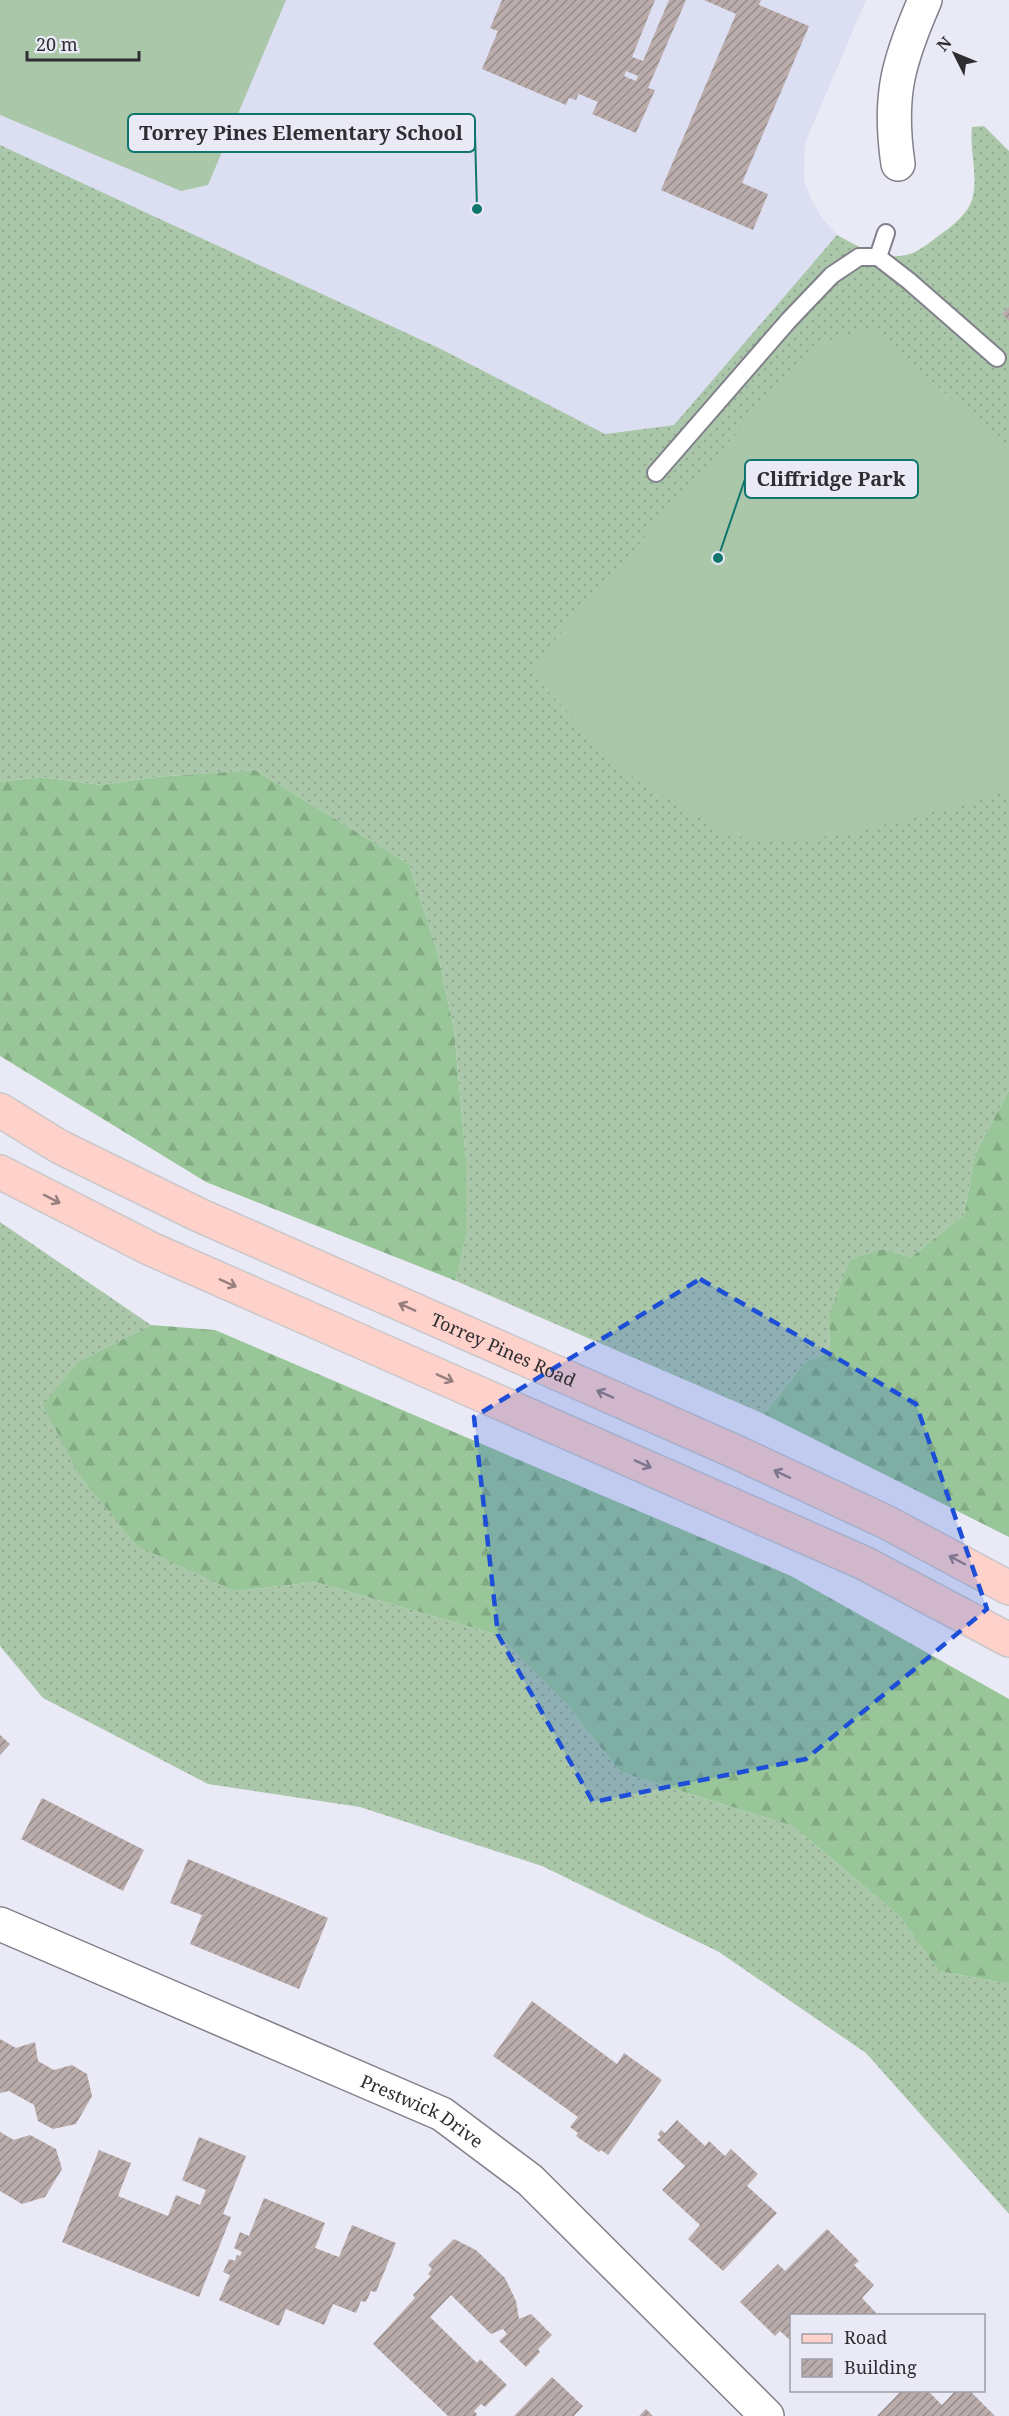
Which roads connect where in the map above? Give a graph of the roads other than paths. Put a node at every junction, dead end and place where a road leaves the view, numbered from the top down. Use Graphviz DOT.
graph roads {
  1 [pos="925,0"];
  2 [pos="898,164"];
  3 [pos="886,233"];
  4 [pos="878,257"];
  5 [pos="997,358"];
  6 [pos="656,473"];
  7 [pos="0,1110"];
  8 [pos="0,1172"];
  9 [pos="1009,1588"];
  10 [pos="1009,1640"];
  11 [pos="0,1924"];
  12 [pos="767,2416"];
  1 -- 2 [label="street"];
  3 -- 4 [label="lane"];
  4 -- 5 [label="lane"];
  4 -- 6 [label="lane"];
  9 -- 7 [label="main road, Torrey Pines Road, one-way"];
  8 -- 10 [label="main road, one-way"];
  11 -- 12 [label="street, Prestwick Drive"];
}
